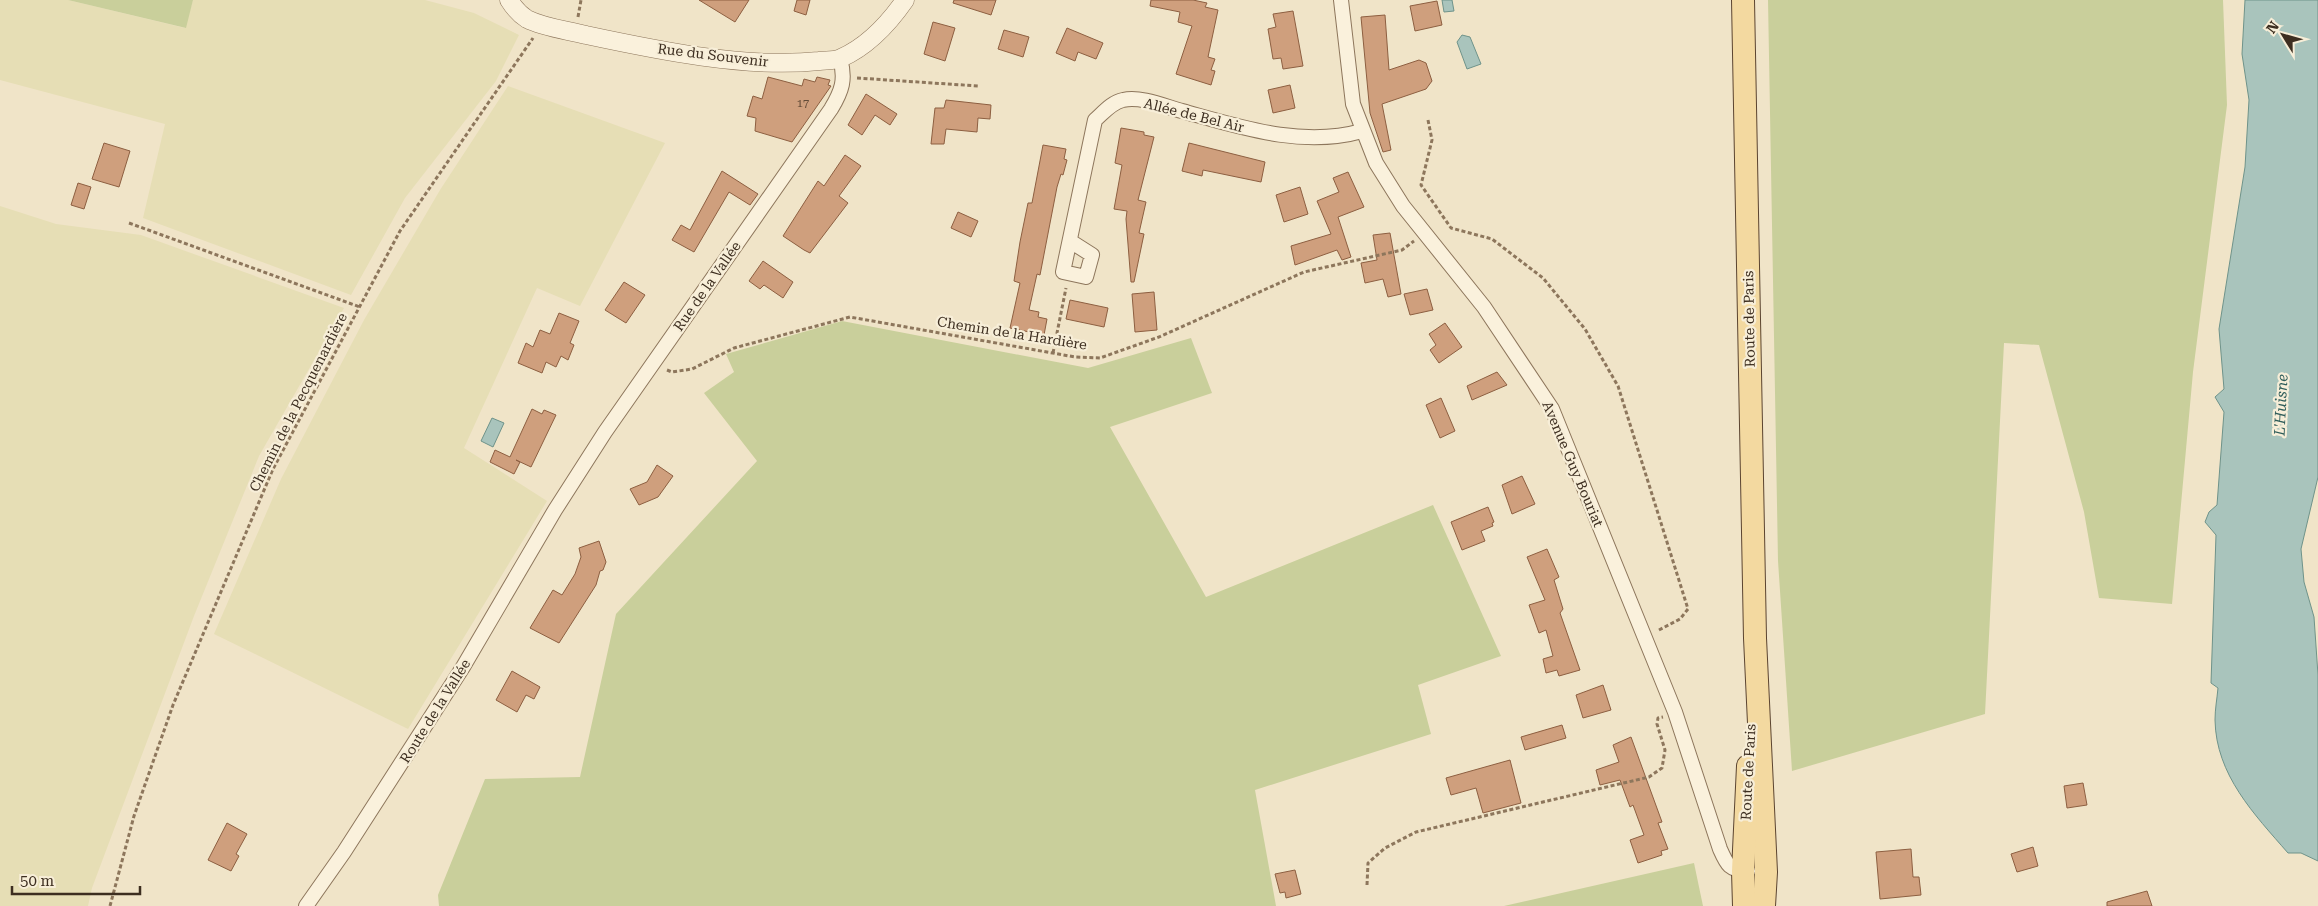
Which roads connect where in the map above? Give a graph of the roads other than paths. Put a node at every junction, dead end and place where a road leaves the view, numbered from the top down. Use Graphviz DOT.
graph roads {
  1 [pos="509,0"];
  2 [pos="905,0"];
  3 [pos="1341,0"];
  4 [pos="1743,0"];
  5 [pos="840,59"];
  6 [pos="1362,130"];
  7 [pos="1070,241"];
  8 [pos="555,510"];
  9 [pos="1755,638"];
  10 [pos="1742,871"];
  11 [pos="1766,872"];
  12 [pos="306,906"];
  13 [pos="1744,906"];
  14 [pos="1764,906"];
  1 -- 5 [label="street, Rue du Souvenir"];
  2 -- 5 [label="street, Rue du Souvenir"];
  3 -- 6 [label="street, Avenue Guy Bouriat"];
  4 -- 9 [label="main road, Route de Paris"];
  5 -- 8 [label="street, Rue de la Vallée"];
  6 -- 7 [label="street, Allée de Bel Air"];
  6 -- 10 [label="street, Avenue Guy Bouriat"];
  7 -- 7 [label="street, Allée de Bel Air"];
  8 -- 12 [label="street, Route de la Vallée"];
  9 -- 10 [label="main road, Route de Paris"];
  9 -- 11 [label="main road, Route de Paris"];
  10 -- 11 [label="street"];
  10 -- 13 [label="main road, Route de Paris"];
  11 -- 14 [label="main road, Route de Paris"];
}
